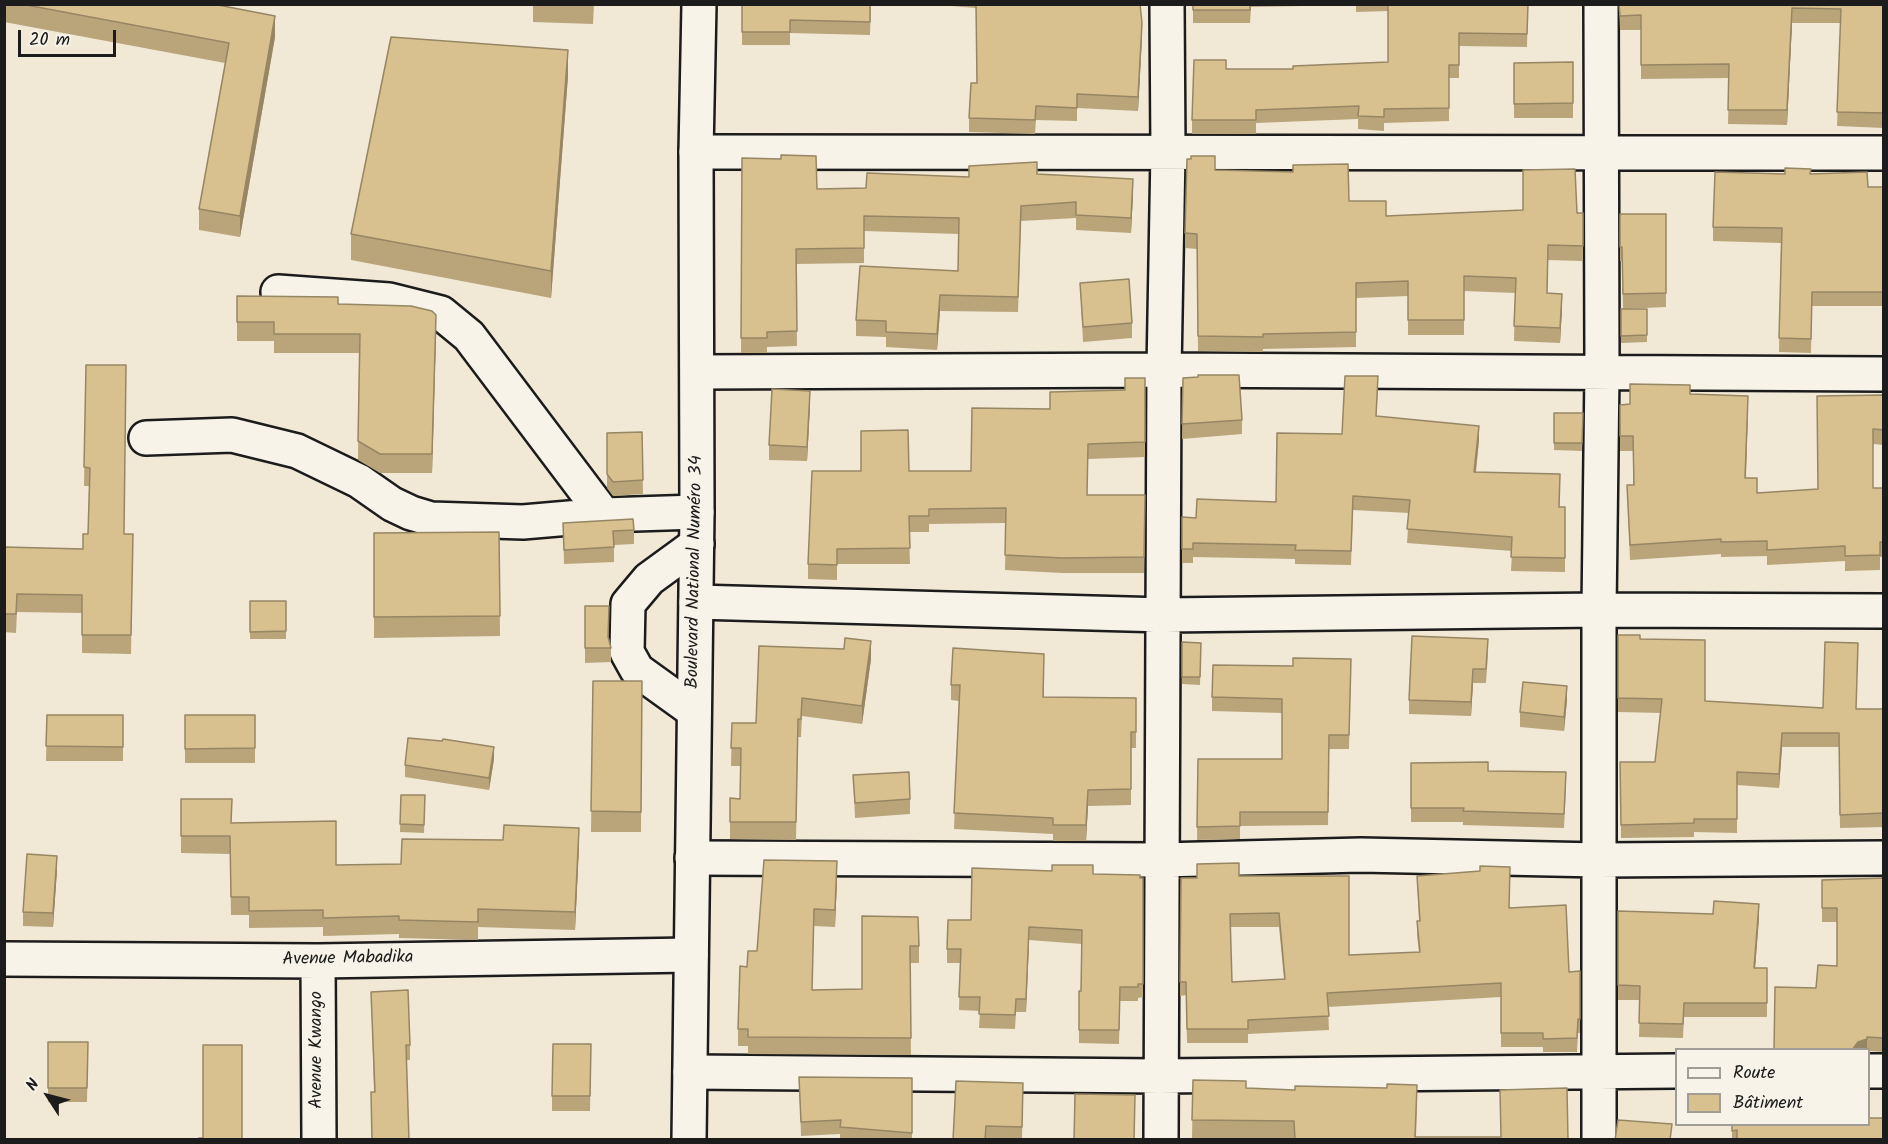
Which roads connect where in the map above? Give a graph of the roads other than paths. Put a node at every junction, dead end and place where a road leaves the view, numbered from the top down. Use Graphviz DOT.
graph roads {
  1 [pos="699,4"];
  2 [pos="1167,4"];
  3 [pos="1601,4"];
  4 [pos="696,152"];
  5 [pos="1168,152"];
  6 [pos="1600,152"];
  7 [pos="1884,153"];
  8 [pos="278,292"];
  9 [pos="1164,370"];
  10 [pos="698,372"];
  11 [pos="1602,372"];
  12 [pos="1884,374"];
  13 [pos="146,438"];
  14 [pos="697,512"];
  15 [pos="604,515"];
  16 [pos="697,544"];
  17 [pos="696,602"];
  18 [pos="1599,610"];
  19 [pos="1884,611"];
  20 [pos="1164,615"];
  21 [pos="694,711"];
  22 [pos="692,858"];
  23 [pos="1884,858"];
  24 [pos="1161,860"];
  25 [pos="1599,860"];
  26 [pos="691,955"];
  27 [pos="4,959"];
  28 [pos="318,961"];
  29 [pos="1598,1071"];
  30 [pos="1675,1071"];
  31 [pos="690,1072"];
  32 [pos="1160,1076"];
  33 [pos="319,1140"];
  34 [pos="689,1140"];
  35 [pos="1161,1140"];
  36 [pos="1599,1140"];
  1 -- 4 [label="street, Boulevard National Numéro 34"];
  2 -- 5 [label="street"];
  3 -- 6 [label="street"];
  4 -- 5 [label="street"];
  4 -- 10 [label="street, Boulevard National Numéro 34"];
  5 -- 6 [label="street"];
  5 -- 9 [label="street"];
  6 -- 7 [label="street"];
  6 -- 11 [label="street"];
  8 -- 15 [label="street"];
  9 -- 10 [label="street"];
  9 -- 11 [label="street"];
  9 -- 20 [label="street"];
  10 -- 14 [label="street, Boulevard National Numéro 34"];
  11 -- 12 [label="street"];
  11 -- 18 [label="street"];
  13 -- 15 [label="street"];
  14 -- 15 [label="street"];
  14 -- 16 [label="street, Boulevard National Numéro 34"];
  16 -- 17 [label="street, Boulevard National Numéro 34"];
  16 -- 21 [label="street"];
  17 -- 20 [label="street"];
  17 -- 21 [label="street, Boulevard National Numéro 34"];
  18 -- 19 [label="street"];
  18 -- 20 [label="street"];
  18 -- 25 [label="street"];
  20 -- 24 [label="street"];
  21 -- 22 [label="street, Boulevard National Numéro 34"];
  22 -- 24 [label="street"];
  22 -- 26 [label="street, Boulevard National Numéro 34"];
  23 -- 25 [label="street"];
  24 -- 25 [label="street"];
  24 -- 32 [label="street"];
  25 -- 29 [label="street"];
  26 -- 28 [label="street, Avenue Mabadika"];
  26 -- 31 [label="street, Boulevard National Numéro 34"];
  27 -- 28 [label="street, Avenue Mabadika"];
  28 -- 33 [label="street, Avenue Kwango"];
  29 -- 30 [label="street"];
  29 -- 32 [label="street"];
  29 -- 36 [label="street"];
  31 -- 32 [label="street"];
  31 -- 34 [label="street, Boulevard National Numéro 34"];
  32 -- 35 [label="street"];
}
